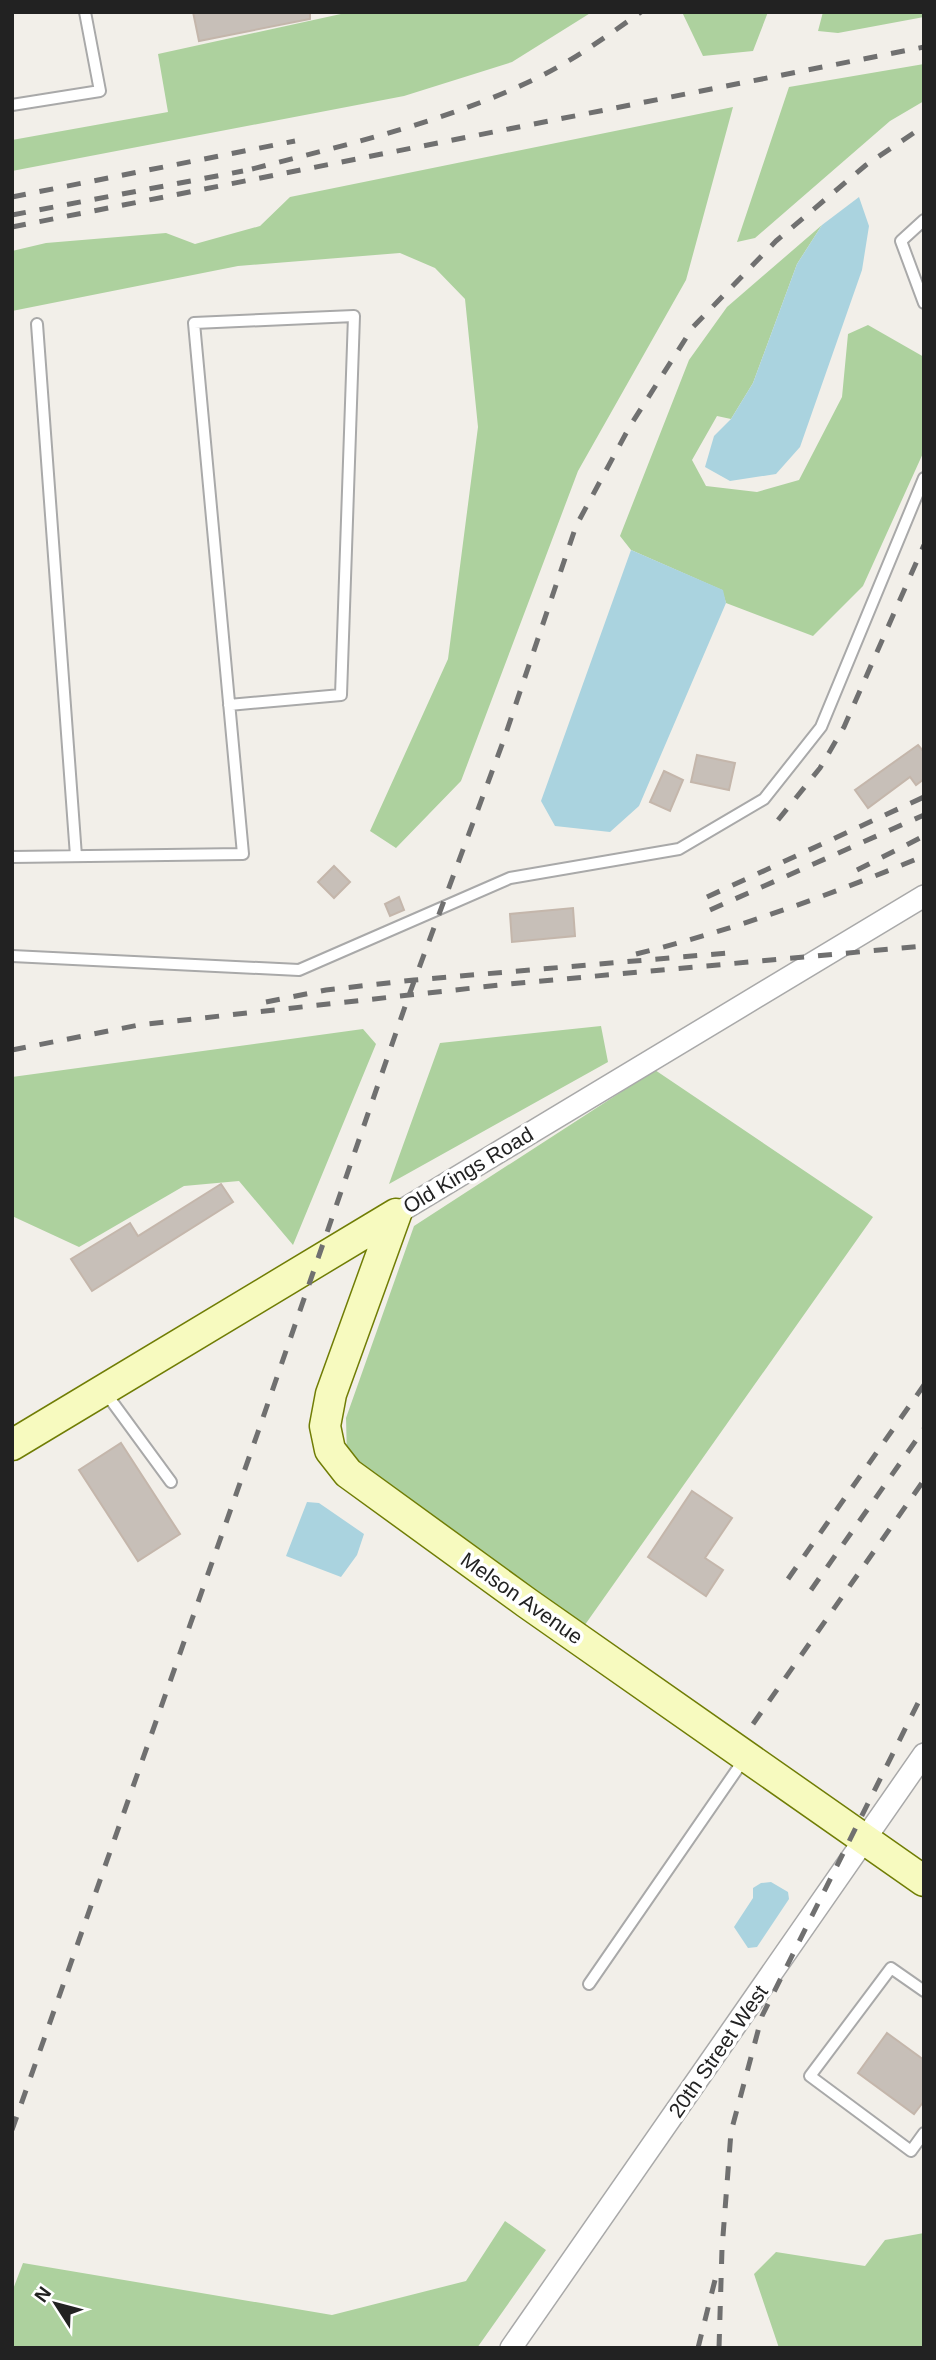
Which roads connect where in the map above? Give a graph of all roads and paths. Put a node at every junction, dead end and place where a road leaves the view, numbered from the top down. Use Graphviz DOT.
graph roads {
  1 [pos="85,12"];
  2 [pos="12,105"];
  3 [pos="924,220"];
  4 [pos="924,303"];
  5 [pos="37,324"];
  6 [pos="924,478"];
  7 [pos="229,705"];
  8 [pos="76,856"];
  9 [pos="12,857"];
  10 [pos="924,896"];
  11 [pos="12,956"];
  12 [pos="396,1214"];
  13 [pos="103,1390"];
  14 [pos="12,1444"];
  15 [pos="171,1482"];
  16 [pos="924,1754"];
  17 [pos="747,1756"];
  18 [pos="865,1839"];
  19 [pos="924,1881"];
  20 [pos="589,1984"];
  21 [pos="924,1990"];
  22 [pos="924,2133"];
  23 [pos="511,2348"];
  1 -- 2 [label="lane"];
  3 -- 4 [label="lane"];
  5 -- 8 [label="lane"];
  6 -- 11 [label="lane"];
  7 -- 7 [label="lane"];
  7 -- 8 [label="lane"];
  8 -- 9 [label="lane"];
  10 -- 12 [label="street, Old Kings Road"];
  12 -- 13 [label="street, Old Kings Road"];
  12 -- 17 [label="street, Melson Avenue"];
  13 -- 14 [label="street, Old Kings Road"];
  13 -- 15 [label="lane"];
  16 -- 18 [label="street, 20th Street West"];
  17 -- 18 [label="street, Melson Avenue"];
  17 -- 20 [label="lane"];
  18 -- 19 [label="street, Melson Avenue"];
  18 -- 23 [label="street, 20th Street West"];
  21 -- 22 [label="lane"];
}
